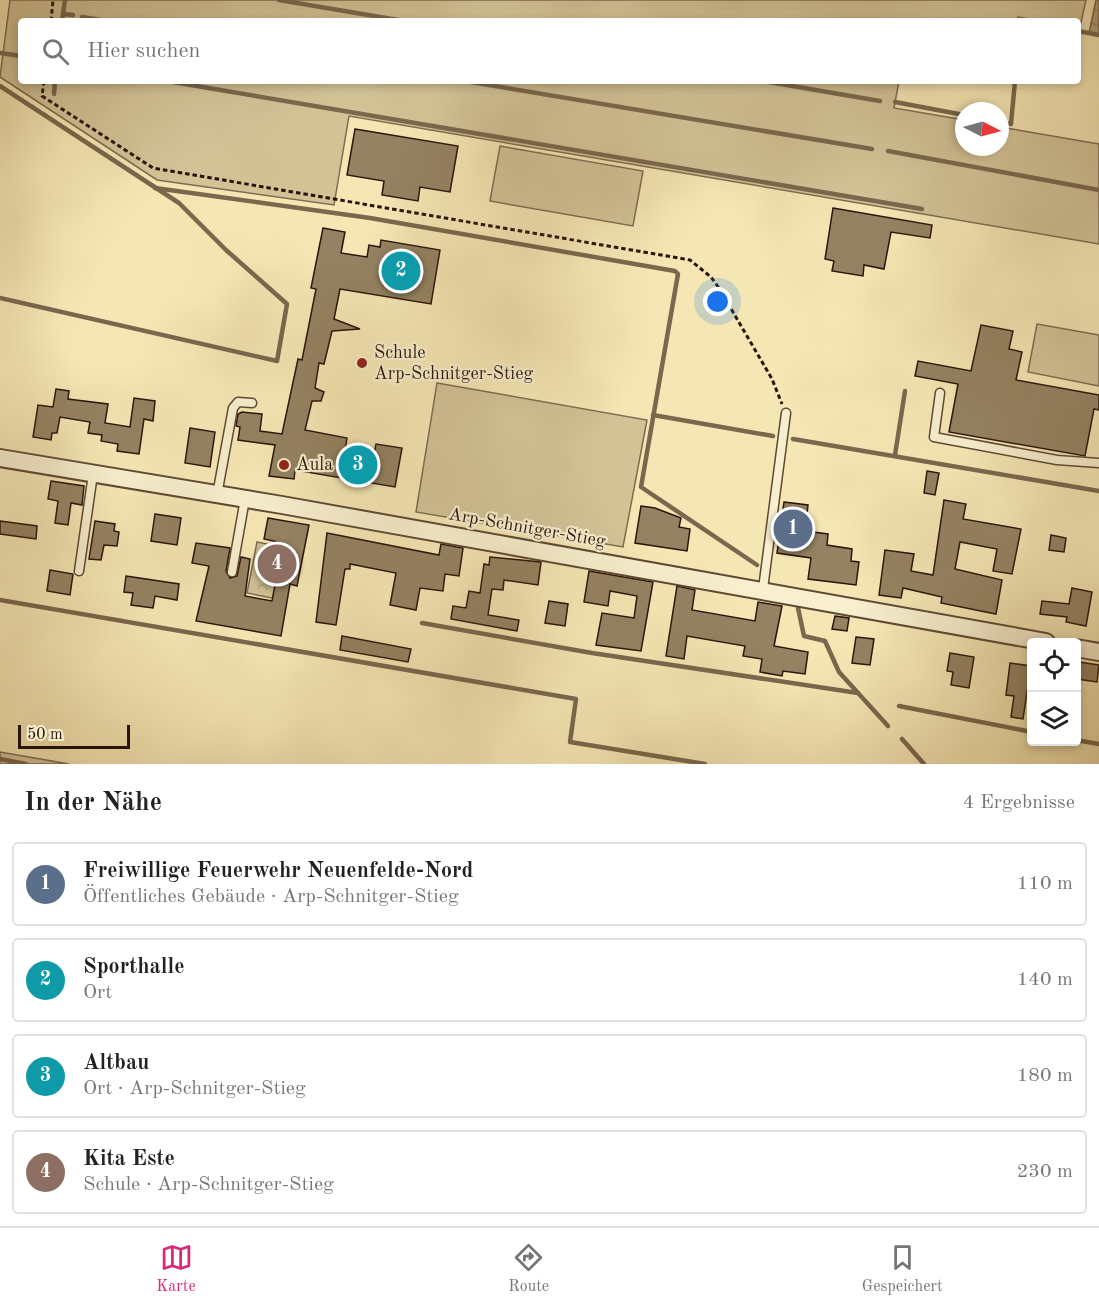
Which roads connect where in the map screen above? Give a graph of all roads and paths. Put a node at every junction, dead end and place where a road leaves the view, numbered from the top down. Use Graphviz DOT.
graph roads {
  1 [pos="53,0"];
  2 [pos="51,18"];
  3 [pos="44,84"];
  4 [pos="940,393"];
  5 [pos="252,403"];
  6 [pos="786,413"];
  7 [pos="0,458"];
  8 [pos="1099,463"];
  9 [pos="93,474"];
  10 [pos="217,495"];
  11 [pos="246,499"];
  12 [pos="79,571"];
  13 [pos="232,572"];
  14 [pos="763,590"];
  15 [pos="1027,639"];
  16 [pos="1081,649"];
  17 [pos="1099,652"];
  1 -- 2 [label="path"];
  3 -- 6 [label="path"];
  4 -- 8 [label="lane"];
  5 -- 10 [label="lane"];
  6 -- 14 [label="lane"];
  7 -- 9 [label="street, Arp-Schnitger-Stieg"];
  9 -- 10 [label="street, Arp-Schnitger-Stieg"];
  9 -- 12 [label="lane"];
  10 -- 11 [label="street, Arp-Schnitger-Stieg"];
  11 -- 13 [label="lane"];
  11 -- 14 [label="street, Arp-Schnitger-Stieg"];
  14 -- 15 [label="street, Arp-Schnitger-Stieg"];
  16 -- 17 [label="street"];
}
